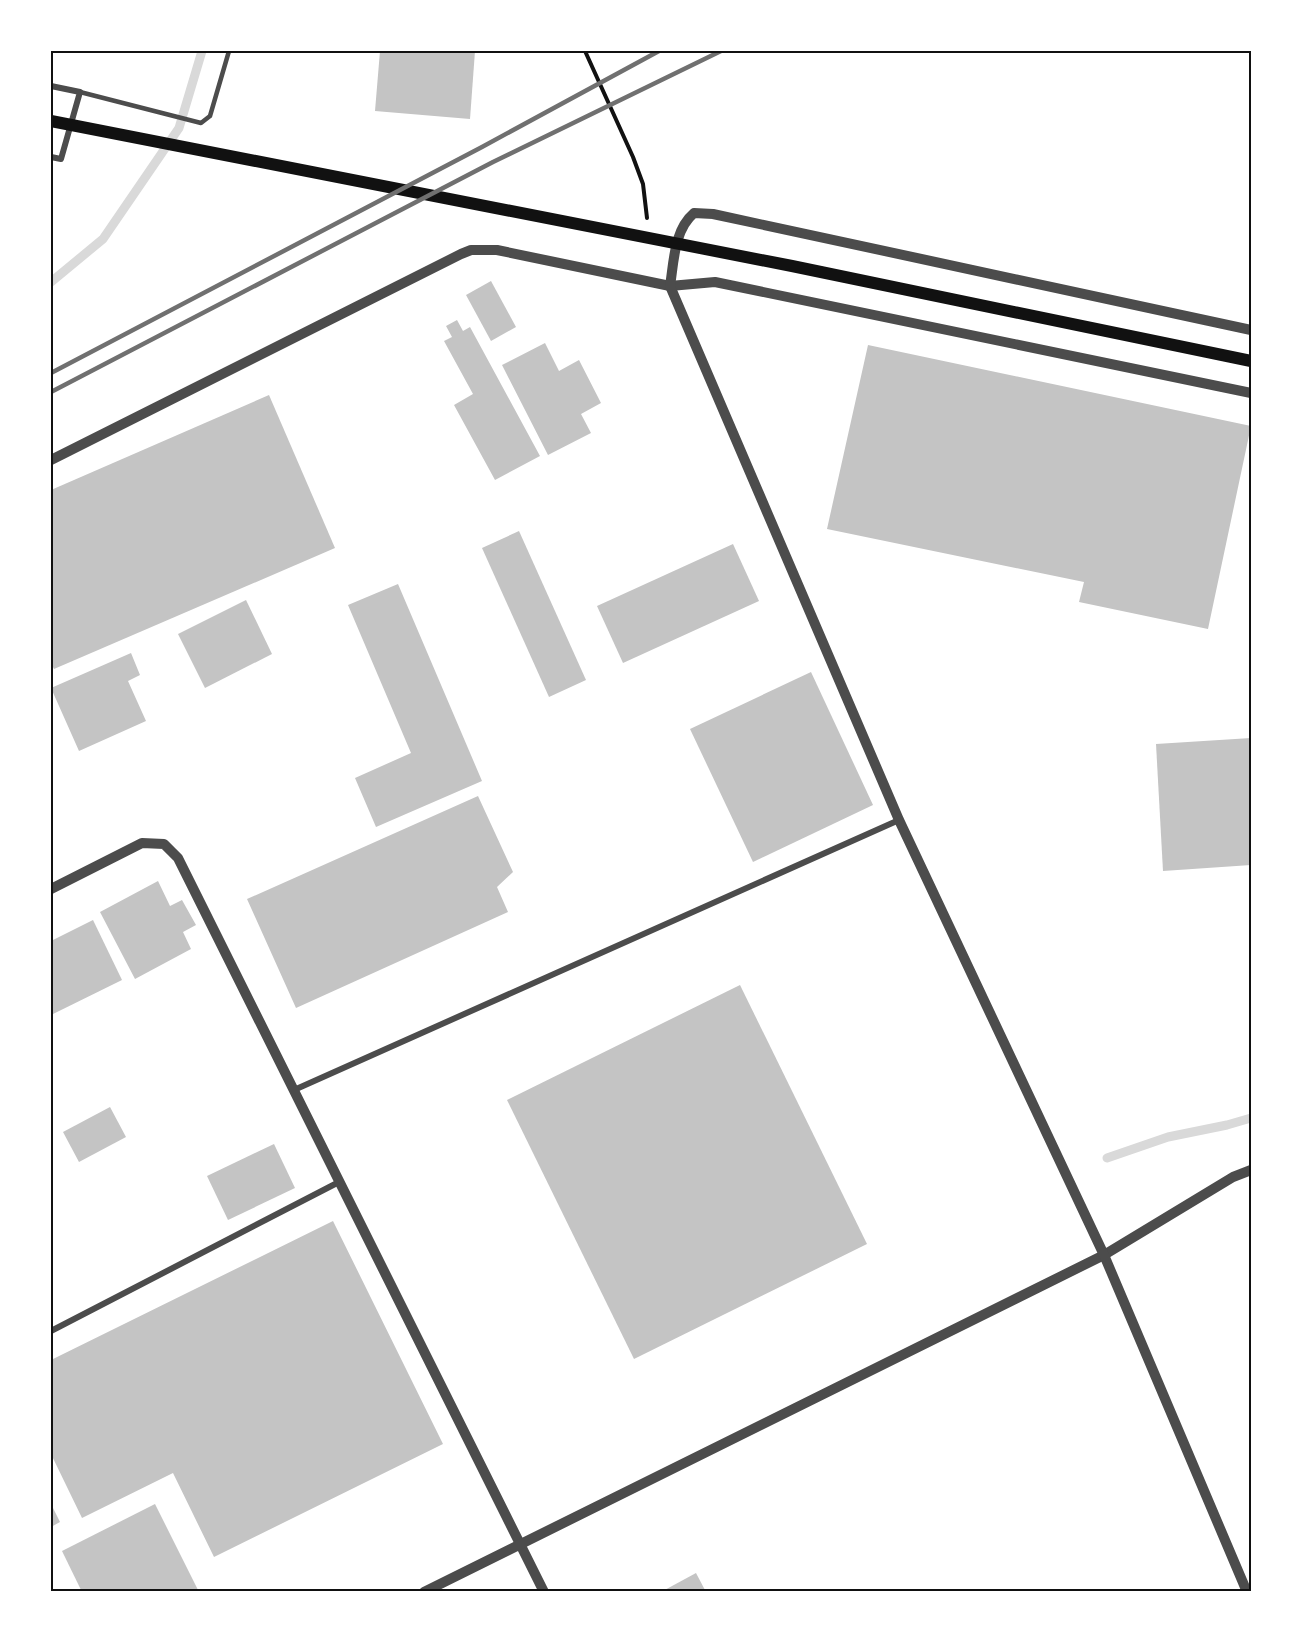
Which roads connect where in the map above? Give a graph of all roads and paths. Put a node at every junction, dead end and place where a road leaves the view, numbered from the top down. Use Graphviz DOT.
graph roads {
  1 [pos="229,51"];
  2 [pos="585,51"];
  3 [pos="51,86"];
  4 [pos="80,92"];
  5 [pos="51,122"];
  6 [pos="51,157"];
  7 [pos="646,228"];
  8 [pos="670,286"];
  9 [pos="1251,330"];
  10 [pos="1251,361"];
  11 [pos="1251,393"];
  12 [pos="51,460"];
  13 [pos="899,820"];
  14 [pos="51,889"];
  15 [pos="294,1090"];
  16 [pos="1251,1170"];
  17 [pos="339,1182"];
  18 [pos="1104,1255"];
  19 [pos="51,1331"];
  20 [pos="519,1544"];
  21 [pos="424,1592"];
  22 [pos="544,1592"];
  23 [pos="1247,1592"];
  1 -- 4 [label="lane"];
  2 -- 7 [label="path"];
  3 -- 4 [label="street"];
  4 -- 6 [label="street"];
  5 -- 10 [label="main road"];
  8 -- 9 [label="street"];
  8 -- 11 [label="street"];
  8 -- 12 [label="street"];
  8 -- 13 [label="street"];
  13 -- 15 [label="street"];
  13 -- 18 [label="street"];
  14 -- 15 [label="street"];
  15 -- 17 [label="street"];
  16 -- 18 [label="street"];
  17 -- 19 [label="street"];
  17 -- 20 [label="street"];
  18 -- 20 [label="street"];
  18 -- 23 [label="street"];
  20 -- 21 [label="street"];
  20 -- 22 [label="street"];
}
